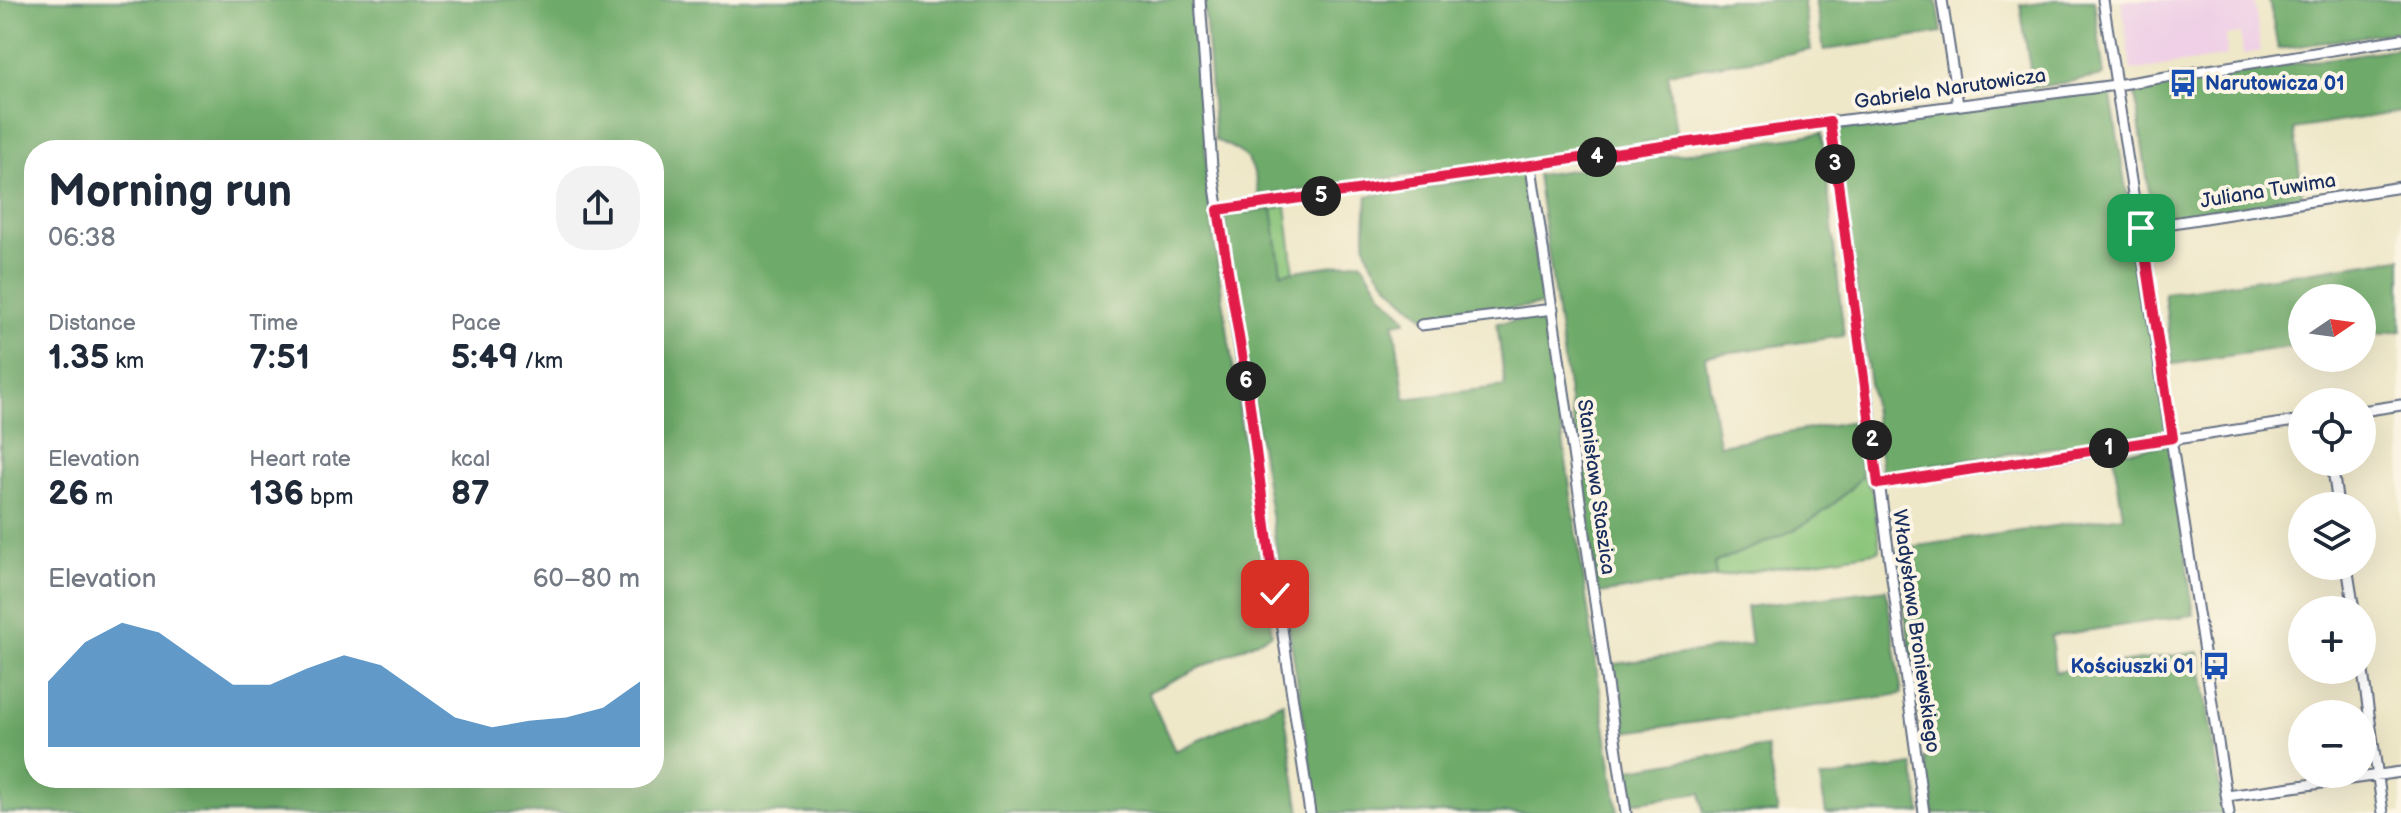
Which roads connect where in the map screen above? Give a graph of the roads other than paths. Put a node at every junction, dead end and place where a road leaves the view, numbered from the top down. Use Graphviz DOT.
graph roads {
  1 [pos="1200,0"];
  2 [pos="1942,0"];
  3 [pos="2103,0"];
  4 [pos="2401,39"];
  5 [pos="2116,85"];
  6 [pos="1958,105"];
  7 [pos="1830,122"];
  8 [pos="1531,167"];
  9 [pos="2401,187"];
  10 [pos="1218,210"];
  11 [pos="2141,228"];
  12 [pos="1553,309"];
  13 [pos="1421,325"];
  14 [pos="2401,405"];
  15 [pos="2376,409"];
  16 [pos="2288,422"];
  17 [pos="2173,438"];
  18 [pos="1878,484"];
  19 [pos="2365,684"];
  20 [pos="2401,772"];
  21 [pos="2378,775"];
  22 [pos="2227,796"];
  23 [pos="1310,813"];
  24 [pos="1626,813"];
  25 [pos="1924,813"];
  26 [pos="2229,813"];
  27 [pos="2383,813"];
  1 -- 10 [label="street"];
  2 -- 6 [label="street"];
  3 -- 5 [label="street"];
  4 -- 5 [label="street, Gabriela Narutowicza"];
  5 -- 6 [label="street, Gabriela Narutowicza"];
  5 -- 11 [label="street"];
  6 -- 7 [label="street, Gabriela Narutowicza"];
  7 -- 8 [label="street, Gabriela Narutowicza"];
  7 -- 18 [label="street, Władysława Broniewskiego"];
  8 -- 10 [label="street, Gabriela Narutowicza"];
  8 -- 12 [label="street, Stanisława Staszica"];
  9 -- 11 [label="street, Juliana Tuwima"];
  10 -- 23 [label="street"];
  11 -- 17 [label="street"];
  12 -- 13 [label="street"];
  12 -- 24 [label="street, Stanisława Staszica"];
  14 -- 15 [label="street"];
  16 -- 17 [label="street"];
  17 -- 18 [label="street"];
  17 -- 22 [label="street"];
  18 -- 25 [label="street, Władysława Broniewskiego"];
  19 -- 21 [label="street"];
  20 -- 21 [label="street"];
  21 -- 22 [label="street"];
  21 -- 27 [label="street"];
  22 -- 26 [label="street"];
}
